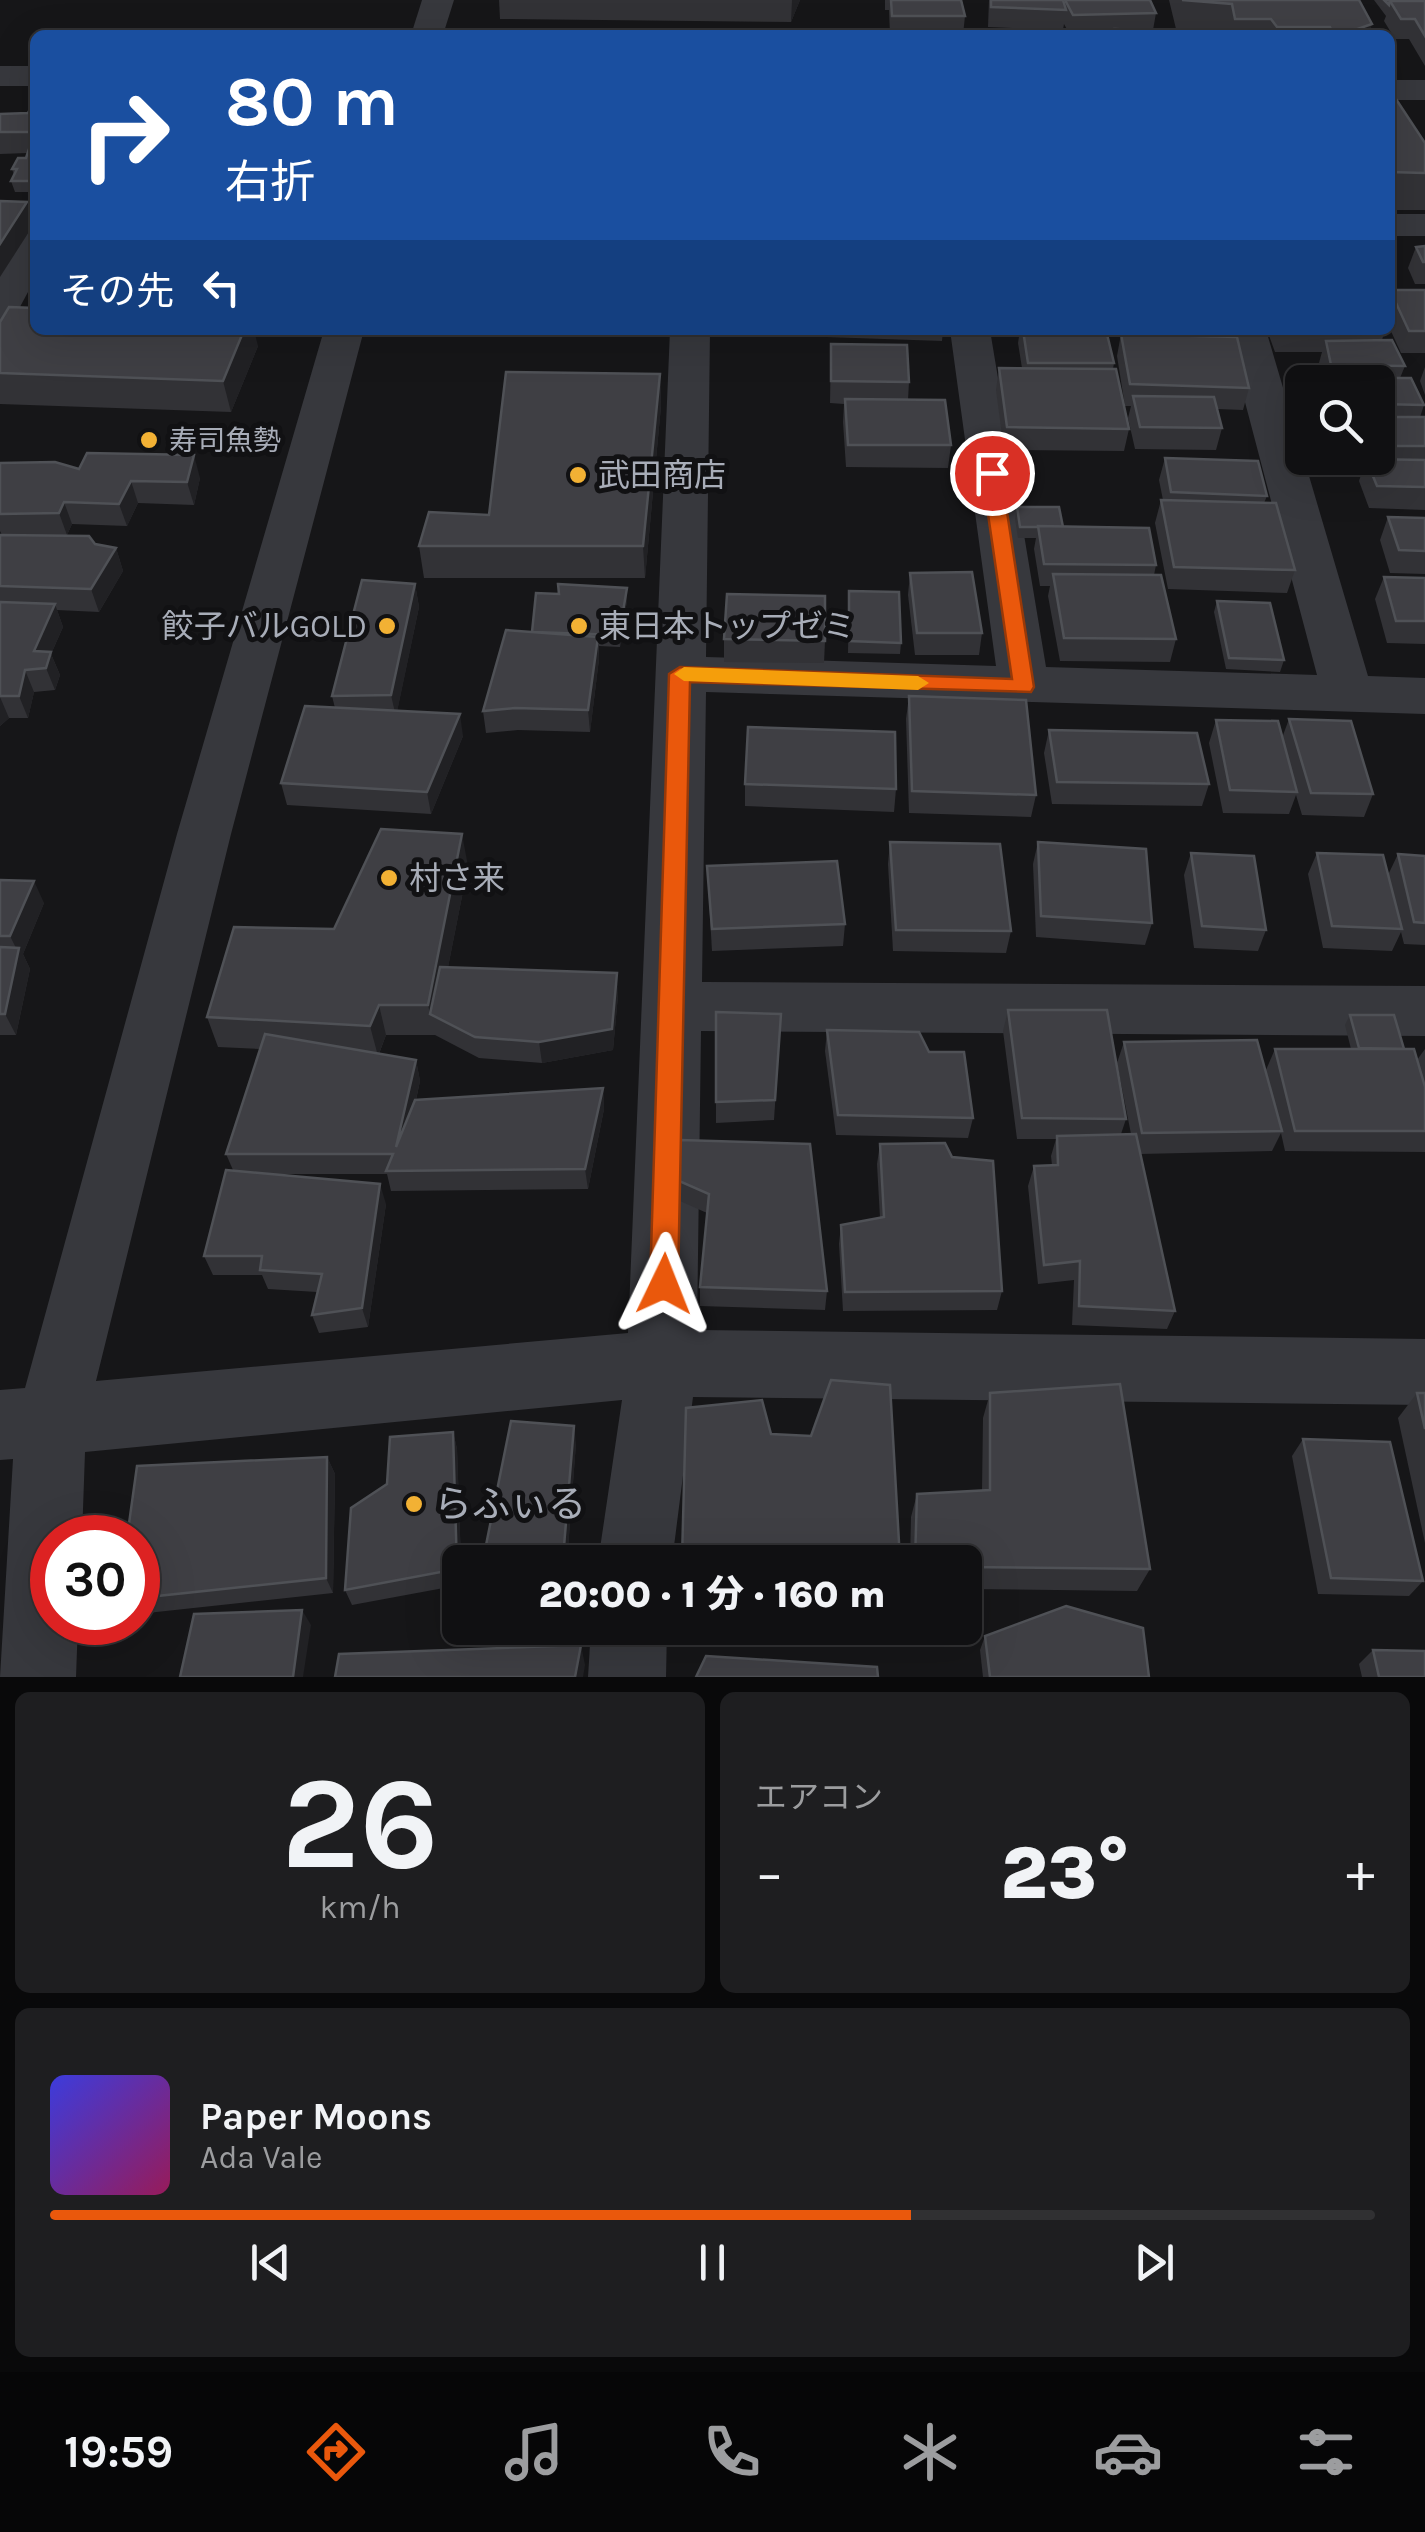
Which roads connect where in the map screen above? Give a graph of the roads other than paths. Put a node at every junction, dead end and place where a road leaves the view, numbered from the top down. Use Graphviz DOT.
graph roads {
  1 [pos="438,0"];
  2 [pos="429,30"];
  3 [pos="0,76"];
  4 [pos="30,76"];
  5 [pos="1395,90"];
  6 [pos="1425,90"];
  7 [pos="1395,99"];
  8 [pos="1408,124"];
  9 [pos="29,221"];
  10 [pos="1395,225"];
  11 [pos="1425,226"];
  12 [pos="0,309"];
  13 [pos="343,335"];
  14 [pos="690,335"];
  15 [pos="971,335"];
  16 [pos="1247,335"];
  17 [pos="680,674"];
  18 [pos="1024,687"];
  19 [pos="1348,694"];
  20 [pos="1425,696"];
  21 [pos="671,1006"];
  22 [pos="1425,1011"];
  23 [pos="662,1363"];
  24 [pos="1425,1372"];
  25 [pos="25,1423"];
  26 [pos="637,1545"];
  27 [pos="629,1645"];
  28 [pos="37,1677"];
  29 [pos="628,1677"];
  1 -- 2 [label="street"];
  3 -- 4 [label="street"];
  5 -- 6 [label="street"];
  7 -- 8 [label="street"];
  9 -- 12 [label="street"];
  10 -- 11 [label="street"];
  13 -- 25 [label="street"];
  14 -- 17 [label="street"];
  15 -- 18 [label="street"];
  16 -- 19 [label="street"];
  17 -- 18 [label="street"];
  17 -- 21 [label="street"];
  18 -- 19 [label="street"];
  19 -- 20 [label="street"];
  21 -- 22 [label="street"];
  21 -- 23 [label="street"];
  23 -- 24 [label="street"];
  23 -- 25 [label="street"];
  23 -- 26 [label="street"];
  25 -- 28 [label="street"];
  27 -- 29 [label="street"];
}
